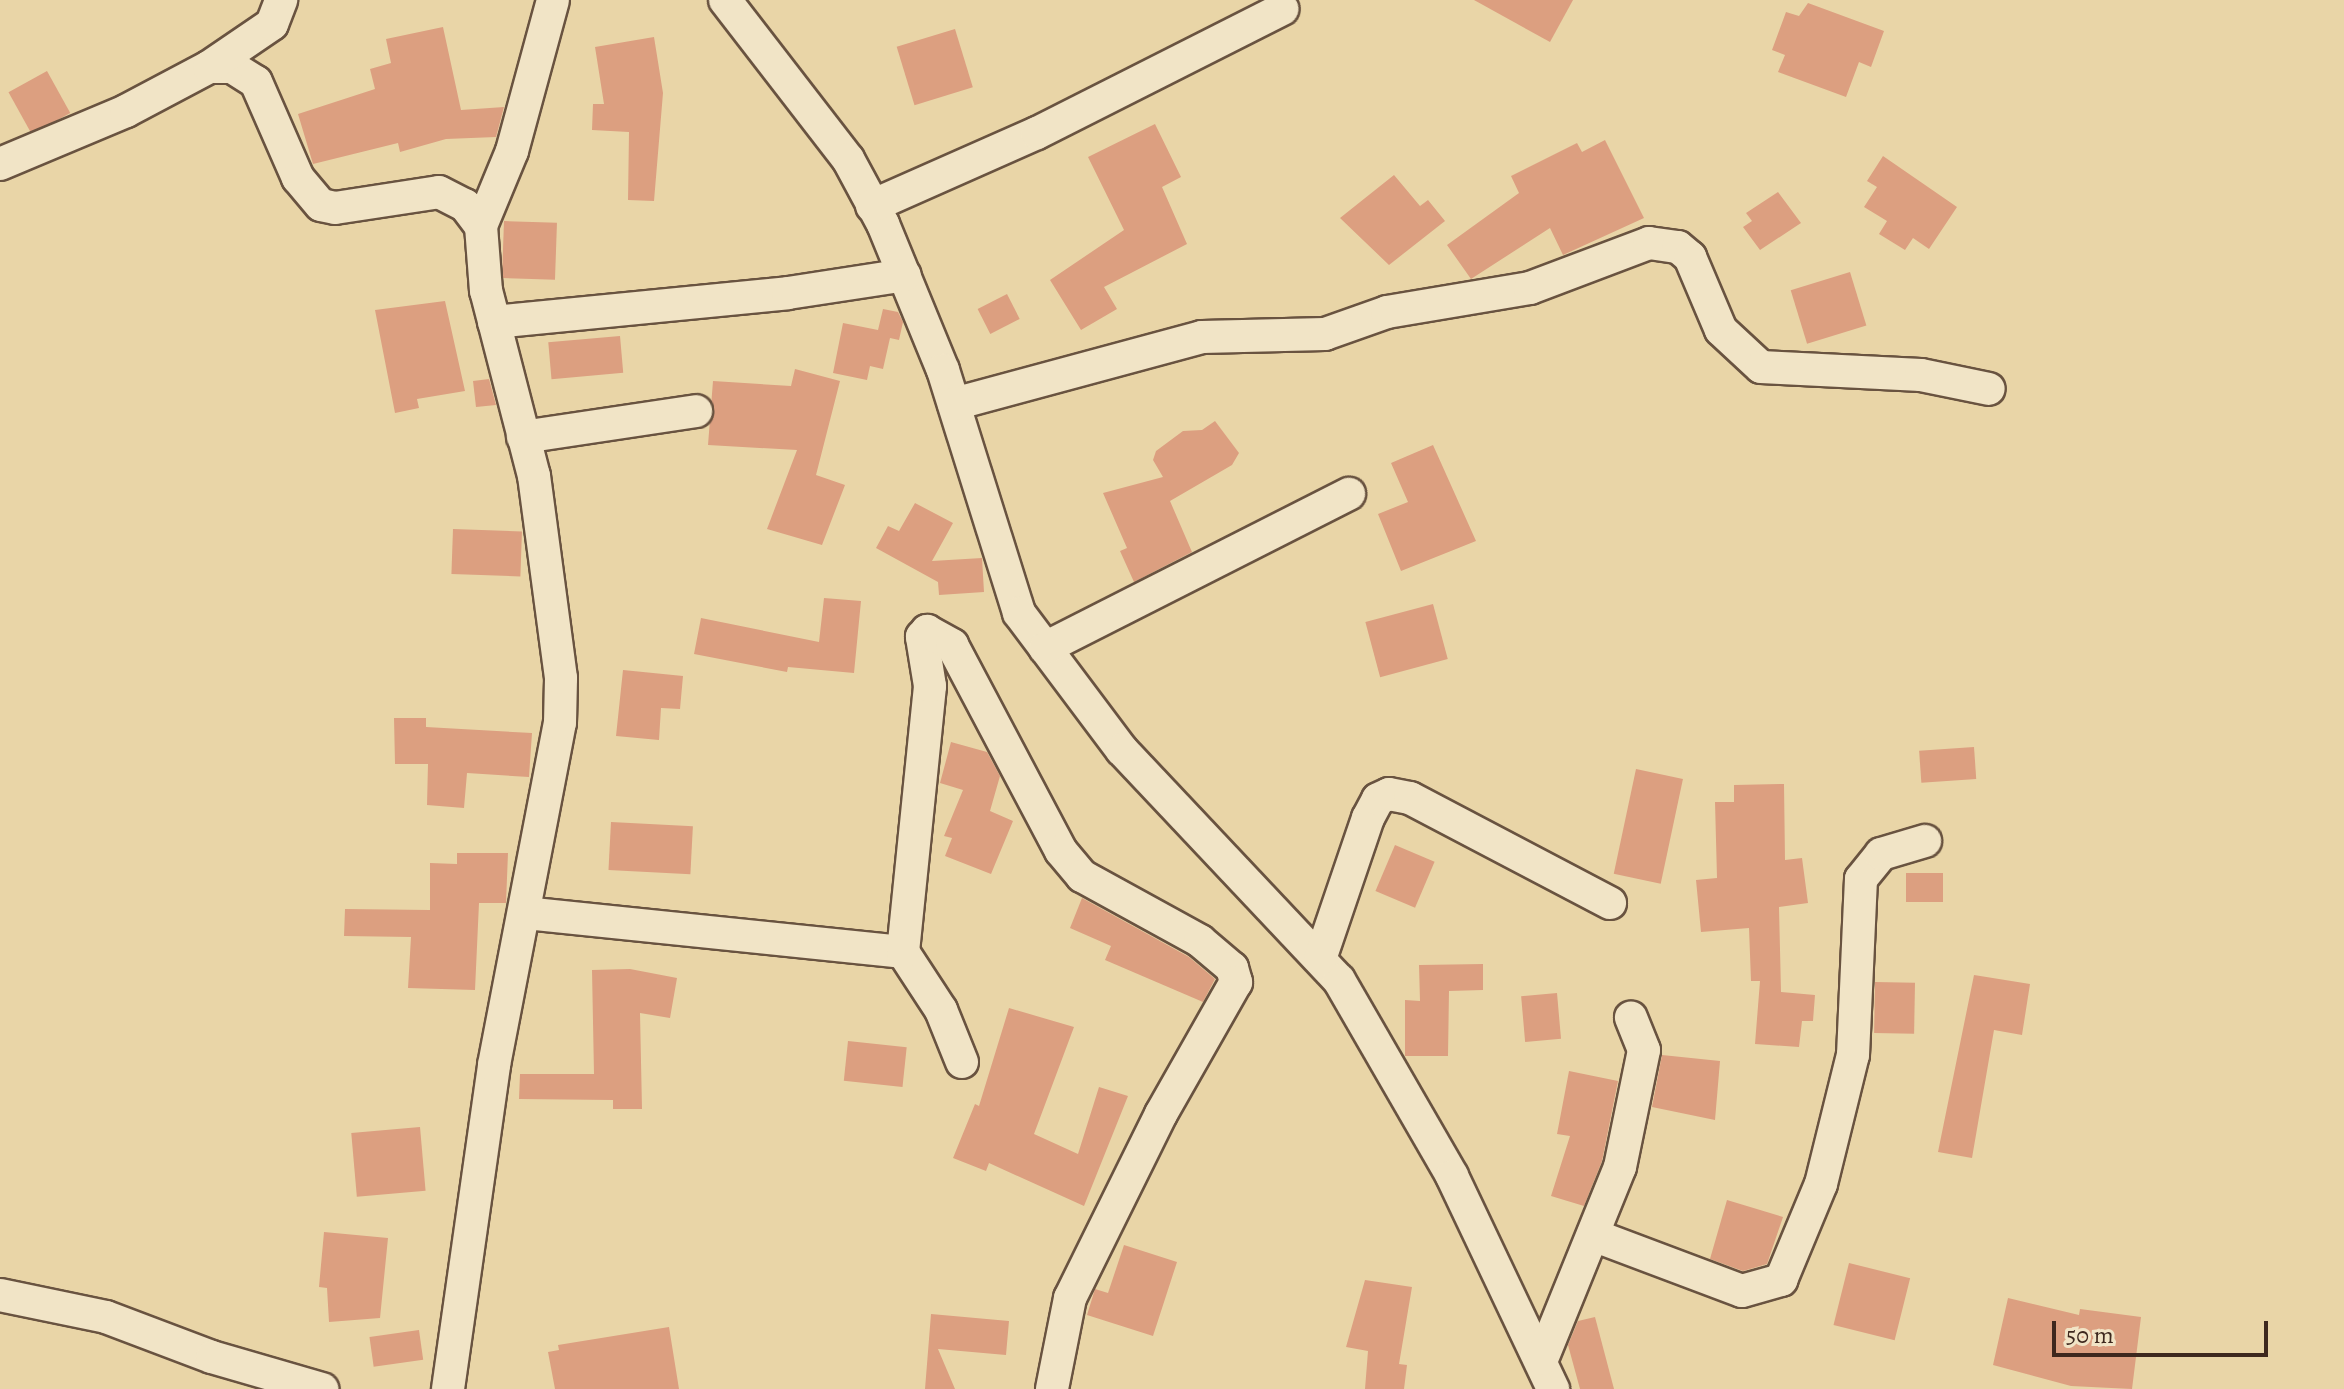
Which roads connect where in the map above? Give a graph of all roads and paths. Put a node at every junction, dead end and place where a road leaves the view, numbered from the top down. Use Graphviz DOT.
graph roads {
  1 [pos="281,0"];
  2 [pos="553,0"];
  3 [pos="725,0"];
  4 [pos="1282,9"];
  5 [pos="209,67"];
  6 [pos="0,164"];
  7 [pos="872,206"];
  8 [pos="481,226"];
  9 [pos="905,275"];
  10 [pos="494,322"];
  11 [pos="1989,389"];
  12 [pos="954,404"];
  13 [pos="696,411"];
  14 [pos="523,437"];
  15 [pos="1349,494"];
  16 [pos="1045,648"];
  17 [pos="1925,841"];
  18 [pos="1610,903"];
  19 [pos="525,913"];
  20 [pos="903,952"];
  21 [pos="1320,959"];
  22 [pos="1631,1018"];
  23 [pos="962,1062"];
  24 [pos="1593,1235"];
  25 [pos="0,1295"];
  26 [pos="1542,1359"];
  27 [pos="442,1384"];
  28 [pos="322,1389"];
  29 [pos="1052,1389"];
  30 [pos="1553,1389"];
  1 -- 5 [label="street"];
  2 -- 8 [label="street"];
  3 -- 7 [label="street"];
  4 -- 7 [label="street"];
  5 -- 6 [label="street"];
  5 -- 8 [label="street"];
  7 -- 9 [label="street"];
  8 -- 10 [label="street"];
  9 -- 10 [label="street"];
  9 -- 12 [label="street"];
  10 -- 14 [label="street"];
  11 -- 12 [label="street"];
  12 -- 16 [label="street"];
  13 -- 14 [label="street"];
  14 -- 19 [label="street"];
  15 -- 16 [label="street"];
  16 -- 21 [label="street"];
  17 -- 24 [label="street"];
  18 -- 21 [label="street"];
  19 -- 20 [label="street"];
  19 -- 27 [label="street"];
  20 -- 23 [label="street"];
  20 -- 29 [label="street"];
  21 -- 26 [label="street"];
  22 -- 24 [label="street"];
  24 -- 26 [label="street"];
  25 -- 28 [label="street"];
  26 -- 30 [label="street"];
}
